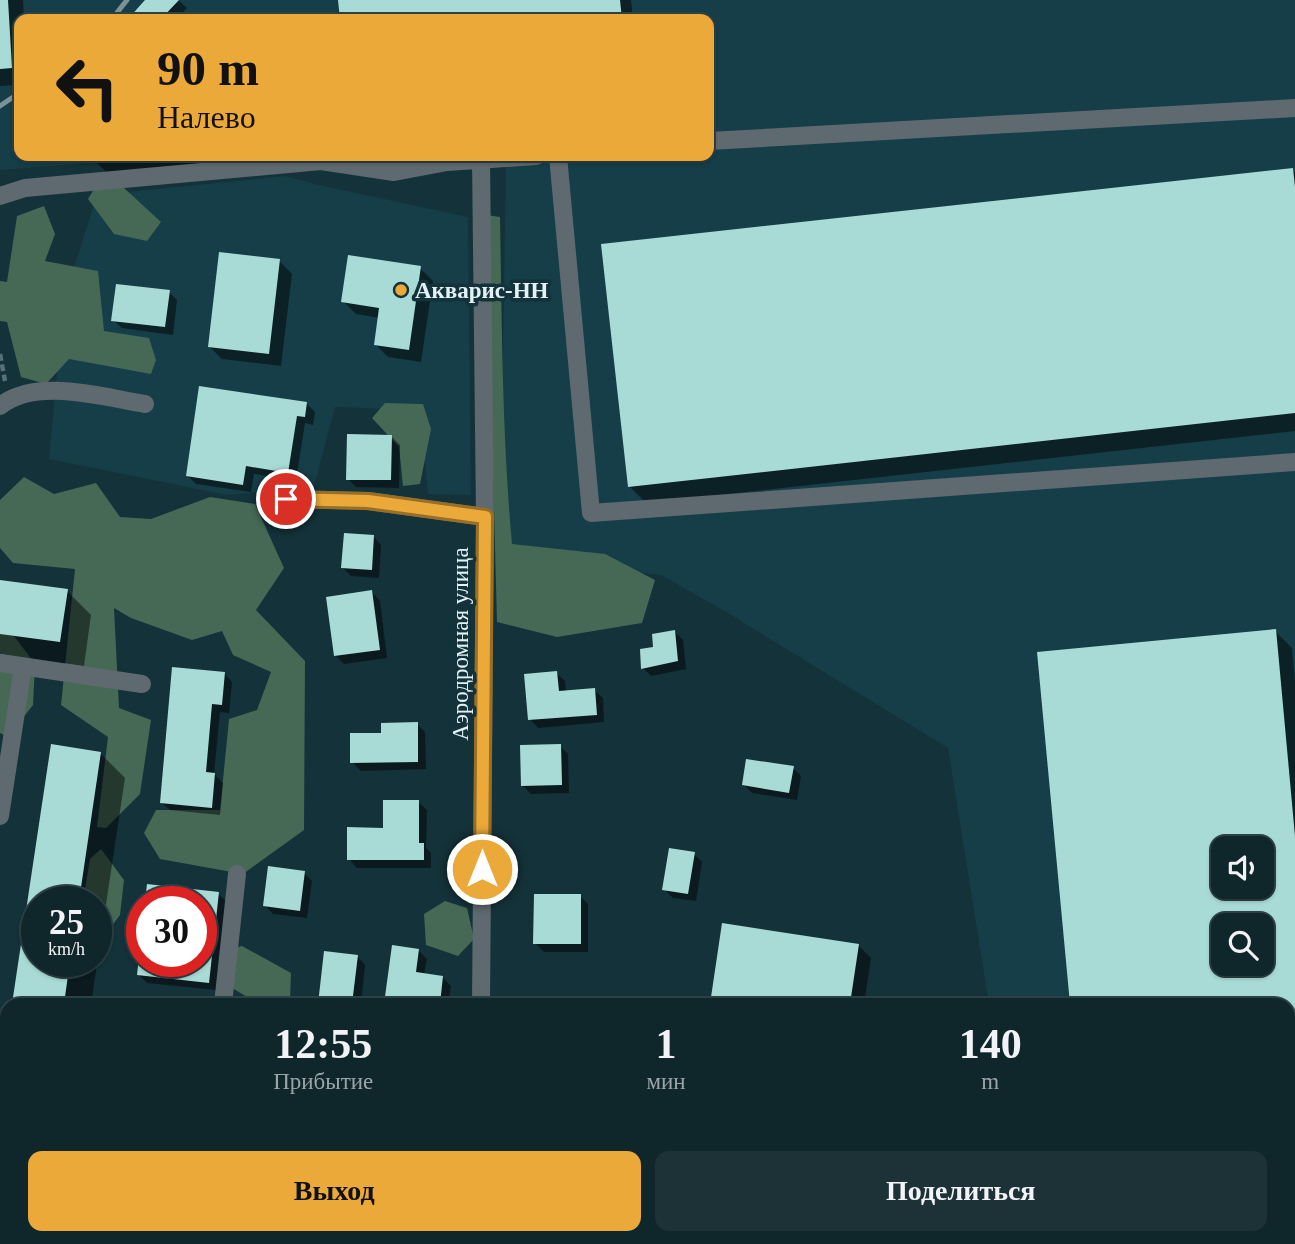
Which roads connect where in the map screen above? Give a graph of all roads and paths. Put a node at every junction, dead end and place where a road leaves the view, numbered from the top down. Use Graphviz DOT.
graph roads {
  1 [pos="1295,108"];
  2 [pos="714,141"];
  3 [pos="321,161"];
  4 [pos="321,161"];
  5 [pos="462,161"];
  6 [pos="481,161"];
  7 [pos="558,161"];
  8 [pos="0,196"];
  9 [pos="145,404"];
  10 [pos="0,406"];
  11 [pos="1295,462"];
  12 [pos="286,499"];
  13 [pos="485,517"];
  14 [pos="0,663"];
  15 [pos="23,667"];
  16 [pos="142,684"];
  17 [pos="0,816"];
  18 [pos="237,874"];
  19 [pos="224,998"];
  20 [pos="481,998"];
  1 -- 2 [label="street"];
  3 -- 8 [label="street"];
  4 -- 5 [label="street"];
  6 -- 13 [label="street, Аэродромная улица"];
  7 -- 11 [label="street"];
  9 -- 10 [label="street"];
  12 -- 13 [label="street"];
  13 -- 20 [label="street, Аэродромная улица"];
  14 -- 15 [label="street"];
  15 -- 16 [label="street"];
  15 -- 17 [label="street"];
  18 -- 19 [label="street"];
}
